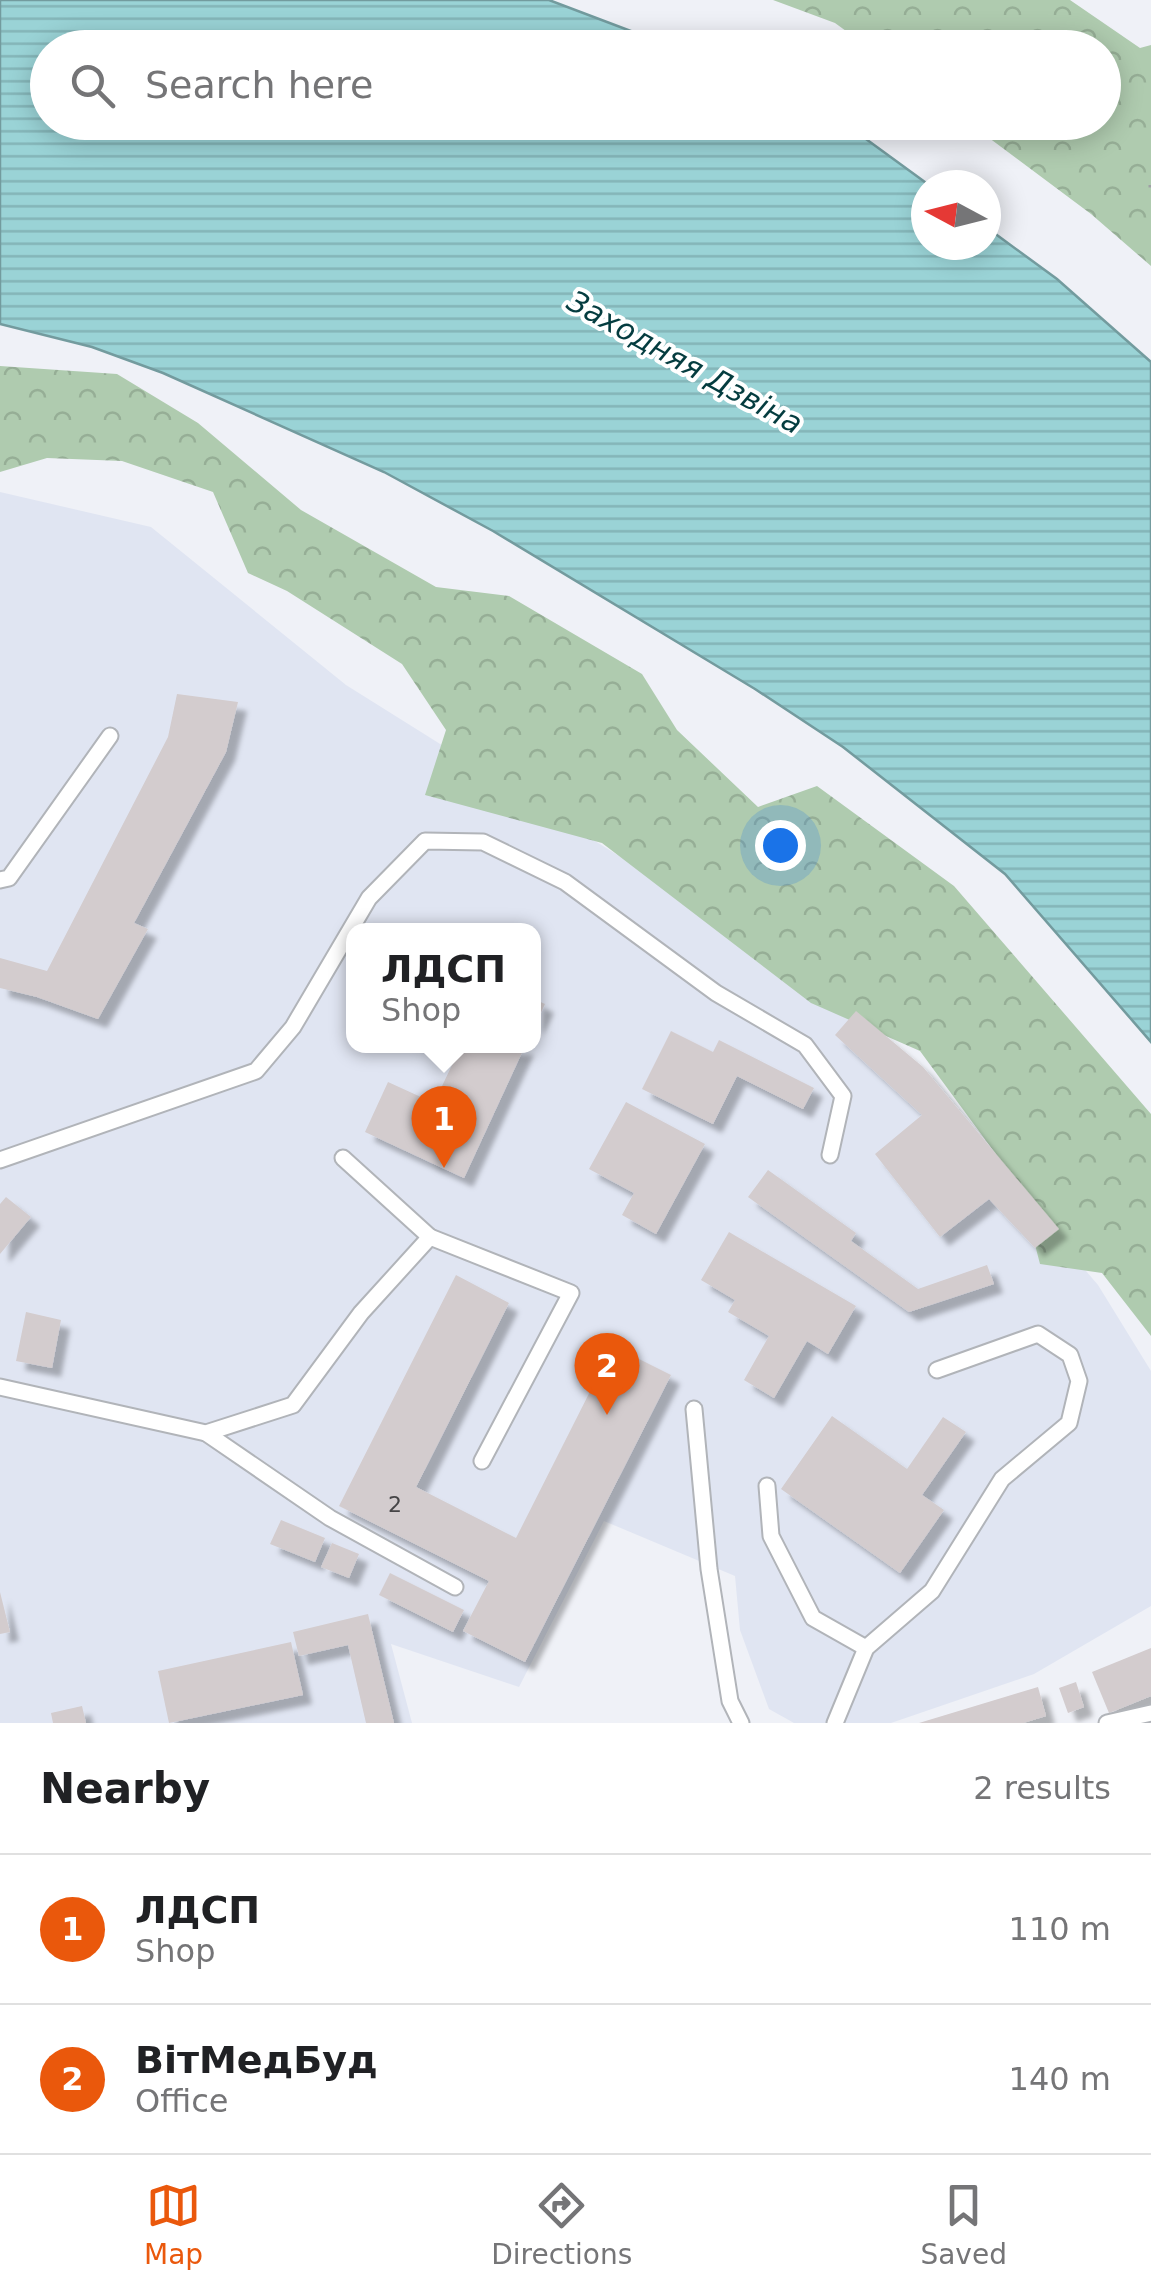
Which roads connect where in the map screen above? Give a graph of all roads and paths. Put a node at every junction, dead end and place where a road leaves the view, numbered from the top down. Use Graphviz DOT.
graph roads {
  1 [pos="1151,185"];
  2 [pos="1151,194"];
  3 [pos="110,736"];
  4 [pos="0,880"];
  5 [pos="354,923"];
  6 [pos="346,937"];
  7 [pos="830,1155"];
  8 [pos="343,1158"];
  9 [pos="0,1160"];
  10 [pos="430,1237"];
  11 [pos="937,1370"];
  12 [pos="0,1387"];
  13 [pos="694,1409"];
  14 [pos="206,1433"];
  15 [pos="482,1461"];
  16 [pos="767,1486"];
  17 [pos="455,1587"];
  18 [pos="866,1648"];
  19 [pos="1151,1713"];
  20 [pos="741,1723"];
  21 [pos="835,1723"];
  22 [pos="1107,1723"];
  1 -- 2 [label="path"];
  3 -- 4 [label="lane"];
  5 -- 7 [label="lane"];
  6 -- 9 [label="lane"];
  8 -- 10 [label="lane"];
  10 -- 14 [label="lane"];
  10 -- 15 [label="lane"];
  11 -- 18 [label="lane"];
  12 -- 14 [label="lane"];
  13 -- 20 [label="lane"];
  14 -- 17 [label="lane"];
  16 -- 18 [label="lane"];
  18 -- 21 [label="lane"];
  19 -- 22 [label="lane"];
}
